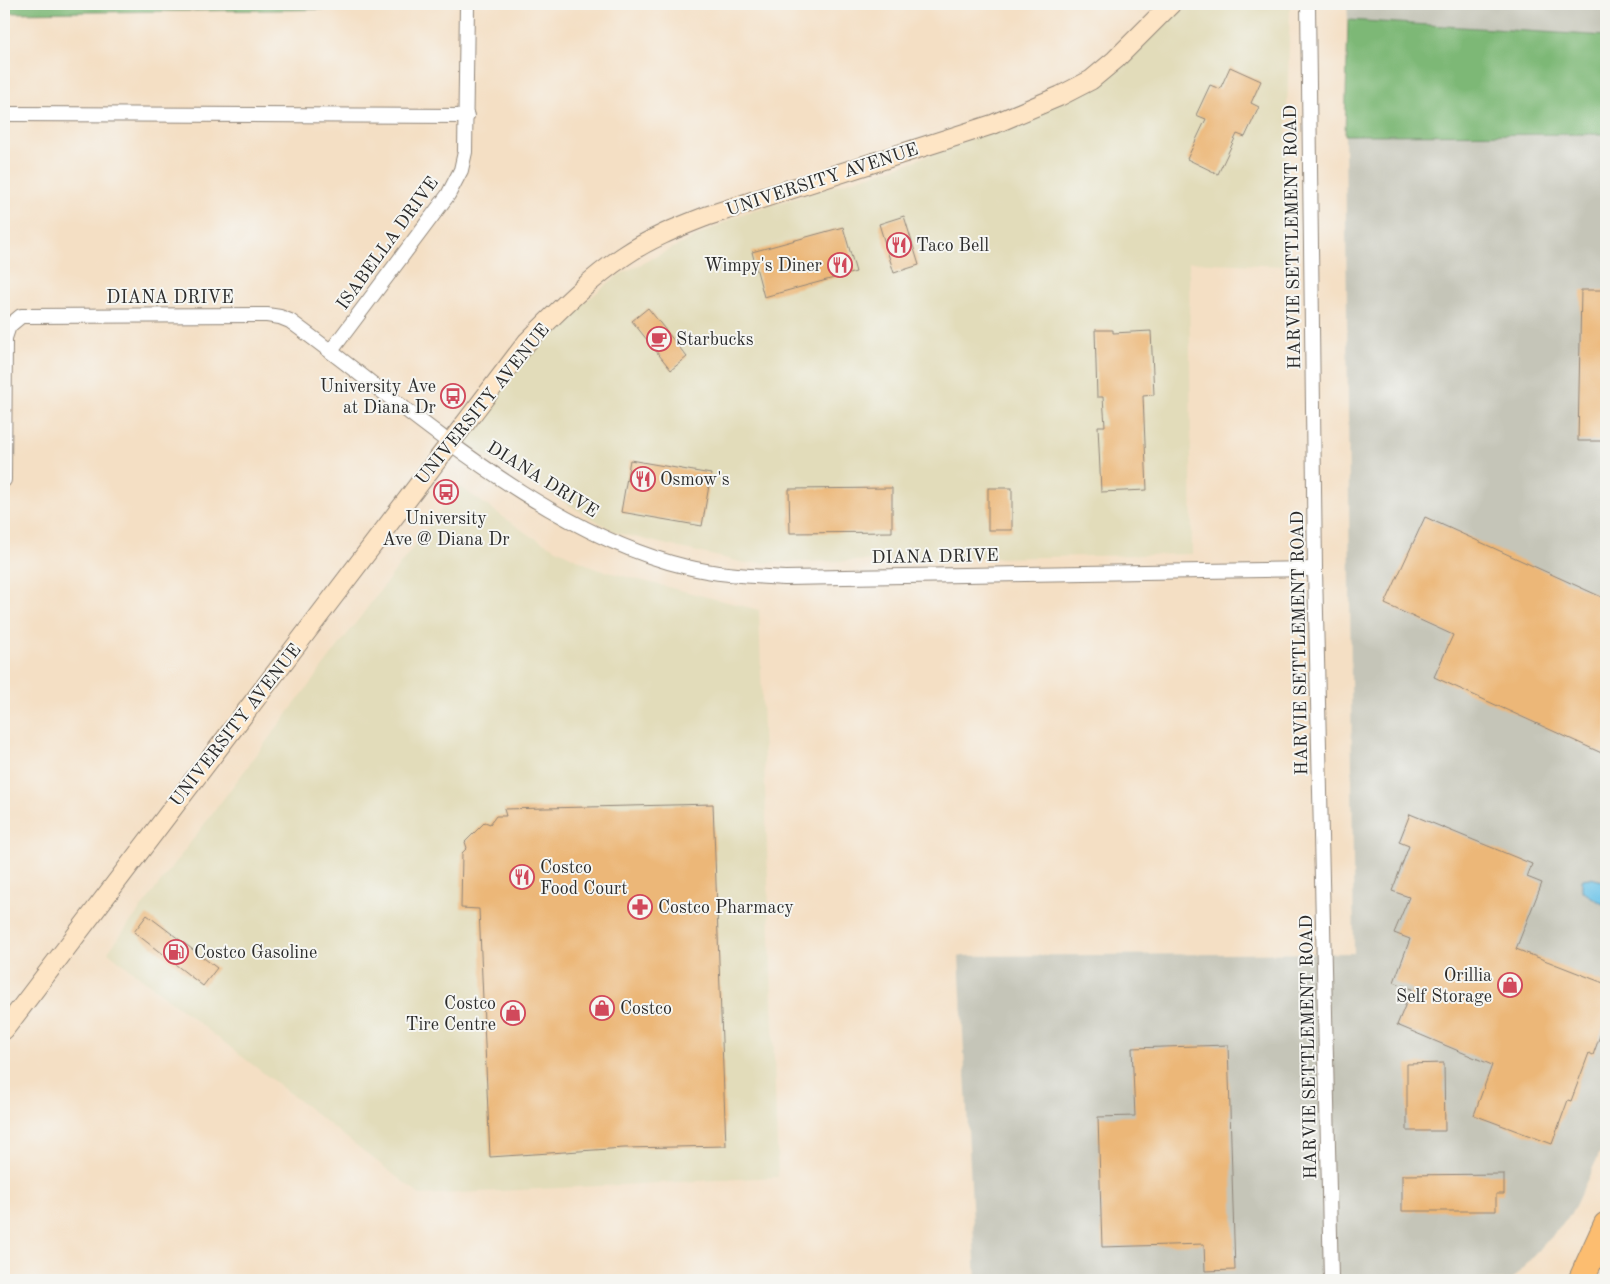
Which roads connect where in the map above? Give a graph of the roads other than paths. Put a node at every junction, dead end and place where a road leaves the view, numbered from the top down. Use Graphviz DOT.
graph roads {
  1 [pos="467,4"];
  2 [pos="1171,4"];
  3 [pos="1308,4"];
  4 [pos="4,114"];
  5 [pos="467,116"];
  6 [pos="330,351"];
  7 [pos="450,441"];
  8 [pos="4,480"];
  9 [pos="1315,569"];
  10 [pos="4,1030"];
  11 [pos="1606,1225"];
  12 [pos="1332,1280"];
  13 [pos="1581,1280"];
  1 -- 5 [label="street, ISABELLA DRIVE"];
  2 -- 7 [label="street, UNIVERSITY AVENUE"];
  3 -- 9 [label="street, HARVIE SETTLEMENT ROAD"];
  4 -- 5 [label="street"];
  5 -- 6 [label="street, ISABELLA DRIVE"];
  6 -- 7 [label="street, DIANA DRIVE"];
  6 -- 8 [label="street, DIANA DRIVE"];
  7 -- 9 [label="street, DIANA DRIVE"];
  7 -- 10 [label="street, UNIVERSITY AVENUE"];
  9 -- 12 [label="street, HARVIE SETTLEMENT ROAD"];
  11 -- 13 [label="highway"];
}
